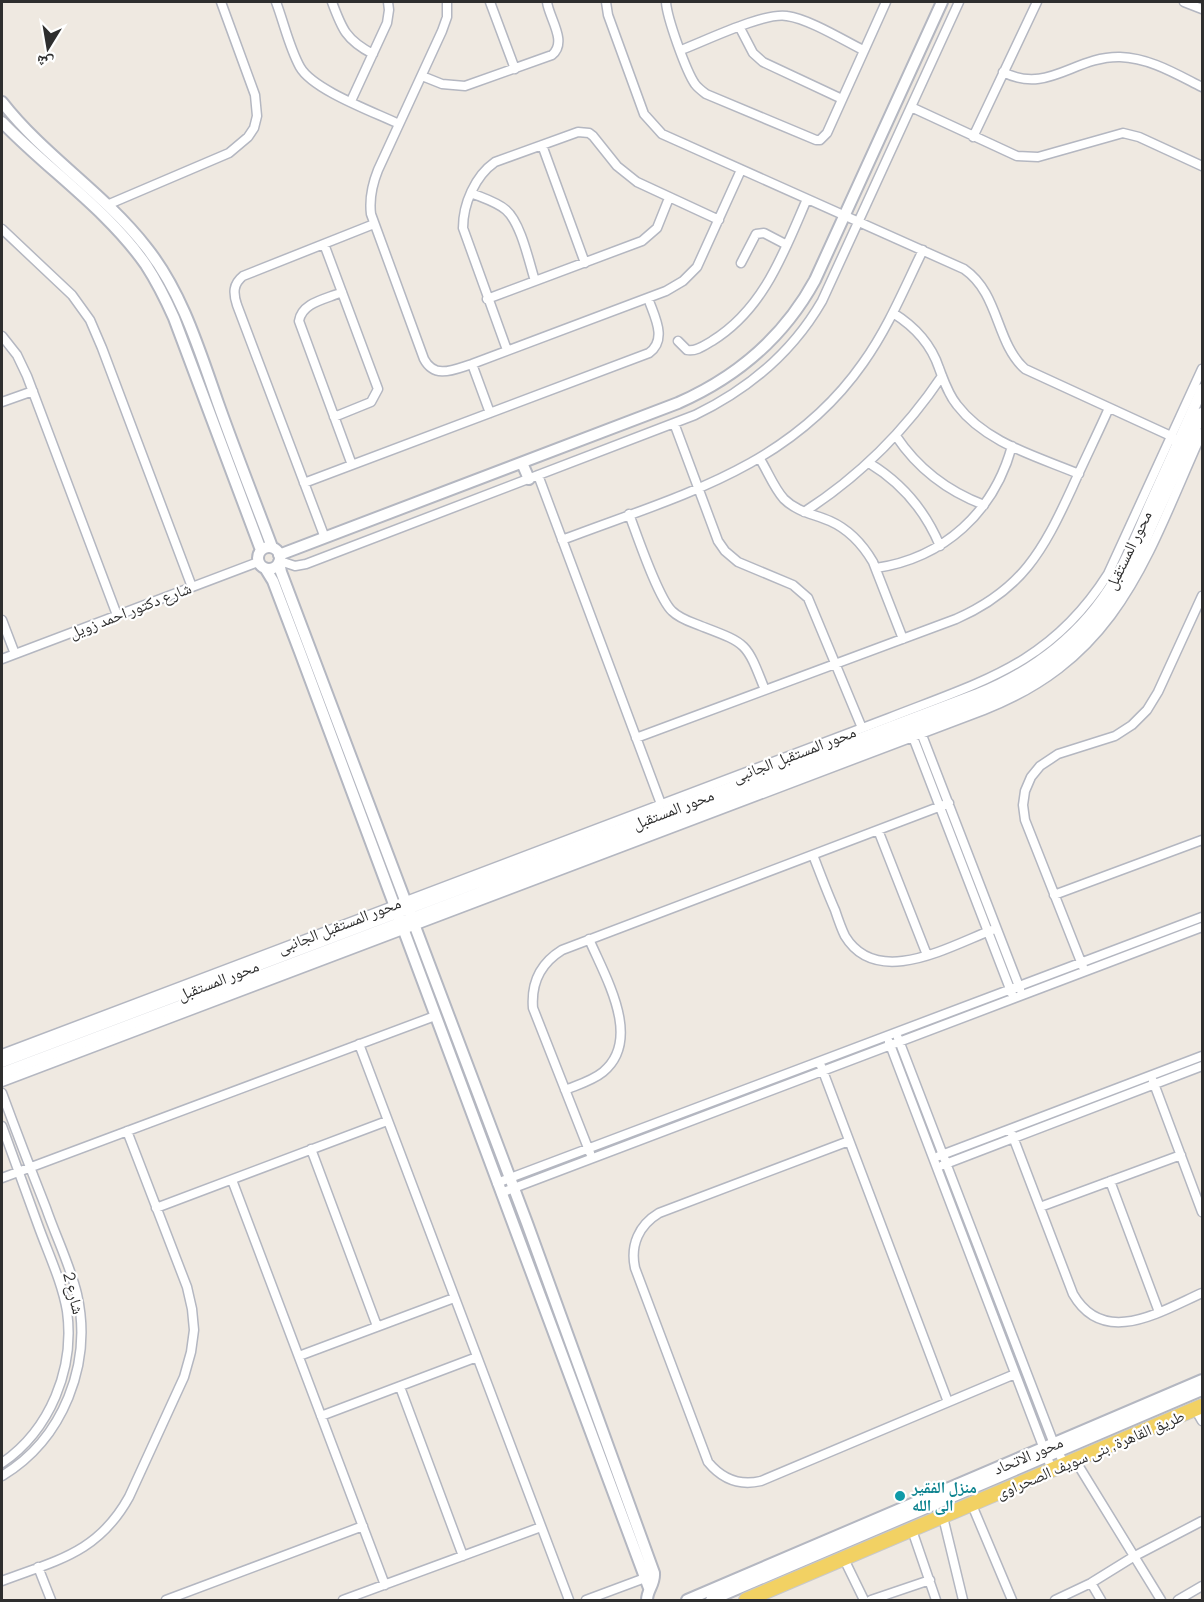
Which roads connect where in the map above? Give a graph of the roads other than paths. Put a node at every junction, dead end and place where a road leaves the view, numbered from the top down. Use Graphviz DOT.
graph roads {
  1 [pos="221,2"];
  2 [pos="276,2"];
  3 [pos="332,2"];
  4 [pos="388,2"];
  5 [pos="447,2"];
  6 [pos="490,2"];
  7 [pos="547,2"];
  8 [pos="606,2"];
  9 [pos="666,2"];
  10 [pos="886,2"];
  11 [pos="942,2"];
  12 [pos="959,2"];
  13 [pos="1038,2"];
  14 [pos="1184,2"];
  15 [pos="1203,9"];
  16 [pos="740,28"];
  17 [pos="681,50"];
  18 [pos="864,50"];
  19 [pos="373,54"];
  20 [pos="515,69"];
  21 [pos="1004,72"];
  22 [pos="422,76"];
  23 [pos="1203,87"];
  24 [pos="842,99"];
  25 [pos="351,101"];
  26 [pos="2,102"];
  27 [pos="911,107"];
  28 [pos="2,122"];
  29 [pos="399,124"];
  30 [pos="973,136"];
  31 [pos="542,145"];
  32 [pos="1203,166"];
  33 [pos="741,170"];
  34 [pos="471,193"];
  35 [pos="669,198"];
  36 [pos="807,199"];
  37 [pos="107,206"];
  38 [pos="845,216"];
  39 [pos="719,220"];
  40 [pos="859,221"];
  41 [pos="374,224"];
  42 [pos="2,230"];
  43 [pos="324,244"];
  44 [pos="787,245"];
  45 [pos="923,250"];
  46 [pos="585,263"];
  47 [pos="741,263"];
  48 [pos="535,281"];
  49 [pos="342,292"];
  50 [pos="648,298"];
  51 [pos="487,299"];
  52 [pos="893,313"];
  53 [pos="2,336"];
  54 [pos="678,341"];
  55 [pos="507,350"];
  56 [pos="472,364"];
  57 [pos="1203,369"];
  58 [pos="942,376"];
  59 [pos="1203,389"];
  60 [pos="33,391"];
  61 [pos="2,402"];
  62 [pos="1109,408"];
  63 [pos="490,413"];
  64 [pos="1203,414"];
  65 [pos="334,417"];
  66 [pos="674,423"];
  67 [pos="1203,433"];
  68 [pos="896,436"];
  69 [pos="1190,444"];
  70 [pos="1012,446"];
  71 [pos="760,459"];
  72 [pos="522,463"];
  73 [pos="869,463"];
  74 [pos="352,465"];
  75 [pos="1078,474"];
  76 [pos="533,477"];
  77 [pos="304,483"];
  78 [pos="698,487"];
  79 [pos="984,505"];
  80 [pos="804,512"];
  81 [pos="629,514"];
  82 [pos="325,538"];
  83 [pos="562,540"];
  84 [pos="940,546"];
  85 [pos="261,550"];
  86 [pos="278,556"];
  87 [pos="262,565"];
  88 [pos="876,568"];
  89 [pos="192,587"];
  90 [pos="1203,596"];
  91 [pos="117,615"];
  92 [pos="2,620"];
  93 [pos="903,639"];
  94 [pos="305,650"];
  95 [pos="15,654"];
  96 [pos="2,659"];
  97 [pos="836,664"];
  98 [pos="765,690"];
  99 [pos="891,722"];
  100 [pos="914,727"];
  101 [pos="862,728"];
  102 [pos="636,738"];
  103 [pos="661,804"];
  104 [pos="944,805"];
  105 [pos="878,830"];
  106 [pos="1203,840"];
  107 [pos="813,855"];
  108 [pos="1054,894"];
  109 [pos="410,913"];
  110 [pos="1203,917"];
  111 [pos="398,918"];
  112 [pos="1203,927"];
  113 [pos="992,930"];
  114 [pos="590,939"];
  115 [pos="927,955"];
  116 [pos="1083,967"];
  117 [pos="1014,988"];
  118 [pos="1018,997"];
  119 [pos="435,1016"];
  120 [pos="891,1034"];
  121 [pos="359,1044"];
  122 [pos="895,1044"];
  123 [pos="2,1054"];
  124 [pos="1203,1056"];
  125 [pos="819,1061"];
  126 [pos="2,1062"];
  127 [pos="1203,1066"];
  128 [pos="823,1071"];
  129 [pos="2,1073"];
  130 [pos="1153,1080"];
  131 [pos="2,1082"];
  132 [pos="565,1090"];
  133 [pos="2,1093"];
  134 [pos="387,1120"];
  135 [pos="2,1126"];
  136 [pos="1010,1129"];
  137 [pos="127,1131"];
  138 [pos="1013,1138"];
  139 [pos="849,1142"];
  140 [pos="311,1149"];
  141 [pos="588,1149"];
  142 [pos="1181,1155"];
  143 [pos="938,1156"];
  144 [pos="592,1158"];
  145 [pos="941,1166"];
  146 [pos="30,1168"];
  147 [pos="18,1172"];
  148 [pos="2,1178"];
  149 [pos="232,1180"];
  150 [pos="1110,1181"];
  151 [pos="512,1183"];
  152 [pos="499,1188"];
  153 [pos="1040,1207"];
  154 [pos="156,1208"];
  155 [pos="1203,1212"];
  156 [pos="1203,1293"];
  157 [pos="454,1298"];
  158 [pos="1159,1312"];
  159 [pos="377,1326"];
  160 [pos="299,1356"];
  161 [pos="477,1357"];
  162 [pos="1015,1374"];
  163 [pos="1203,1380"];
  164 [pos="400,1387"];
  165 [pos="1203,1390"];
  166 [pos="948,1402"];
  167 [pos="1200,1412"];
  168 [pos="321,1416"];
  169 [pos="1056,1456"];
  170 [pos="2,1462"];
  171 [pos="2,1476"];
  172 [pos="972,1505"];
  173 [pos="942,1517"];
  174 [pos="1203,1521"];
  175 [pos="363,1526"];
  176 [pos="541,1527"];
  177 [pos="912,1530"];
  178 [pos="463,1556"];
  179 [pos="1133,1557"];
  180 [pos="844,1559"];
  181 [pos="38,1567"];
  182 [pos="2,1581"];
  183 [pos="930,1581"];
  184 [pos="647,1583"];
  185 [pos="1091,1583"];
  186 [pos="385,1585"];
  187 [pos="1203,1586"];
  188 [pos="51,1600"];
  189 [pos="166,1600"];
  190 [pos="343,1600"];
  191 [pos="568,1600"];
  192 [pos="586,1600"];
  193 [pos="647,1600"];
  194 [pos="687,1600"];
  195 [pos="711,1600"];
  196 [pos="746,1600"];
  197 [pos="864,1600"];
  198 [pos="871,1600"];
  199 [pos="936,1600"];
  200 [pos="963,1600"];
  201 [pos="1012,1600"];
  202 [pos="1055,1600"];
  203 [pos="1101,1600"];
  204 [pos="1161,1600"];
  205 [pos="1178,1600"];
  1 -- 37 [label="street"];
  2 -- 25 [label="street"];
  3 -- 19 [label="street"];
  4 -- 19 [label="street"];
  5 -- 22 [label="street"];
  6 -- 20 [label="street"];
  7 -- 20 [label="street"];
  8 -- 33 [label="street"];
  9 -- 17 [label="street"];
  10 -- 18 [label="street"];
  11 -- 38 [label="street"];
  12 -- 27 [label="street"];
  13 -- 21 [label="street"];
  14 -- 15 [label="street"];
  16 -- 17 [label="street"];
  16 -- 18 [label="street"];
  16 -- 24 [label="street"];
  17 -- 24 [label="street"];
  18 -- 24 [label="street"];
  19 -- 25 [label="street"];
  20 -- 22 [label="street"];
  21 -- 23 [label="street"];
  21 -- 30 [label="street"];
  22 -- 29 [label="street"];
  25 -- 29 [label="street"];
  26 -- 37 [label="street"];
  27 -- 30 [label="street"];
  27 -- 40 [label="street"];
  28 -- 85 [label="street"];
  29 -- 41 [label="street"];
  30 -- 32 [label="street"];
  31 -- 34 [label="street"];
  31 -- 35 [label="street"];
  31 -- 46 [label="street"];
  33 -- 36 [label="street"];
  33 -- 39 [label="street"];
  34 -- 48 [label="street"];
  34 -- 51 [label="street"];
  35 -- 39 [label="street"];
  35 -- 46 [label="street"];
  36 -- 38 [label="street"];
  36 -- 44 [label="street"];
  37 -- 86 [label="street"];
  38 -- 40 [label="street"];
  38 -- 72 [label="street"];
  39 -- 50 [label="street"];
  40 -- 45 [label="street"];
  40 -- 66 [label="street"];
  41 -- 43 [label="street"];
  41 -- 56 [label="street"];
  42 -- 89 [label="street"];
  43 -- 49 [label="street"];
  43 -- 77 [label="street"];
  44 -- 47 [label="street"];
  44 -- 54 [label="street"];
  45 -- 52 [label="street"];
  45 -- 62 [label="street"];
  46 -- 48 [label="street"];
  48 -- 51 [label="street"];
  49 -- 65 [label="street"];
  49 -- 65 [label="street"];
  50 -- 55 [label="street"];
  50 -- 63 [label="street"];
  51 -- 55 [label="street"];
  52 -- 58 [label="street"];
  52 -- 71 [label="street"];
  53 -- 60 [label="street"];
  55 -- 56 [label="street"];
  56 -- 63 [label="street"];
  57 -- 69 [label="street, محور المستقبل الجانبى"];
  58 -- 68 [label="street"];
  58 -- 70 [label="street"];
  59 -- 69 [label="street, محور المستقبل"];
  60 -- 61 [label="street"];
  60 -- 91 [label="street"];
  62 -- 69 [label="street"];
  62 -- 75 [label="street"];
  63 -- 74 [label="street"];
  64 -- 69 [label="street, محور المستقبل"];
  65 -- 74 [label="street"];
  66 -- 76 [label="street"];
  66 -- 78 [label="street"];
  67 -- 69 [label="street, محور المستقبل الجانبى"];
  68 -- 73 [label="street"];
  68 -- 79 [label="street"];
  69 -- 99 [label="street, محور المستقبل الجانبى"];
  69 -- 100 [label="street, محور المستقبل"];
  69 -- 100 [label="street, محور المستقبل الجانبى"];
  70 -- 75 [label="street"];
  70 -- 79 [label="street"];
  71 -- 78 [label="street"];
  71 -- 80 [label="street"];
  72 -- 76 [label="street"];
  72 -- 82 [label="street"];
  73 -- 80 [label="street"];
  73 -- 84 [label="street"];
  74 -- 77 [label="street"];
  75 -- 93 [label="street"];
  76 -- 83 [label="street"];
  76 -- 86 [label="street"];
  77 -- 82 [label="street"];
  78 -- 81 [label="street"];
  78 -- 97 [label="street"];
  79 -- 84 [label="street"];
  80 -- 88 [label="street"];
  81 -- 83 [label="street"];
  81 -- 98 [label="street"];
  82 -- 86 [label="street"];
  83 -- 102 [label="street"];
  84 -- 88 [label="street"];
  85 -- 86 [label="street"];
  85 -- 87 [label="street"];
  86 -- 87 [label="street"];
  86 -- 94 [label="street"];
  87 -- 89 [label="street, شارع دكتور احمد زويل"];
  87 -- 94 [label="street"];
  88 -- 93 [label="street"];
  89 -- 91 [label="street, شارع دكتور احمد زويل"];
  90 -- 108 [label="street"];
  91 -- 95 [label="street, شارع دكتور احمد زويل"];
  92 -- 95 [label="street"];
  93 -- 97 [label="street"];
  94 -- 109 [label="street"];
  94 -- 111 [label="street"];
  95 -- 96 [label="street, شارع دكتور احمد زويل"];
  97 -- 98 [label="street"];
  97 -- 101 [label="street"];
  98 -- 102 [label="street"];
  99 -- 100 [label="street, محور المستقبل"];
  99 -- 101 [label="street, محور المستقبل الجانبى"];
  99 -- 109 [label="street, محور المستقبل"];
  100 -- 104 [label="street"];
  100 -- 109 [label="street, محور المستقبل"];
  101 -- 103 [label="street, محور المستقبل الجانبى"];
  102 -- 103 [label="street"];
  103 -- 109 [label="street, محور المستقبل الجانبى"];
  104 -- 105 [label="street"];
  104 -- 113 [label="street"];
  105 -- 107 [label="street"];
  105 -- 115 [label="street"];
  106 -- 108 [label="street"];
  107 -- 114 [label="street"];
  107 -- 115 [label="street"];
  108 -- 116 [label="street"];
  109 -- 111 [label="street, محور المستقبل"];
  109 -- 111 [label="street, محور المستقبل الجانبى"];
  109 -- 151 [label="street"];
  110 -- 116 [label="street"];
  111 -- 119 [label="street"];
  111 -- 123 [label="street, محور المستقبل الجانبى"];
  111 -- 126 [label="street, محور المستقبل"];
  111 -- 129 [label="street, محور المستقبل"];
  111 -- 131 [label="street, محور المستقبل الجانبى"];
  112 -- 116 [label="street"];
  113 -- 115 [label="street"];
  113 -- 117 [label="street"];
  114 -- 132 [label="street"];
  114 -- 132 [label="street"];
  116 -- 117 [label="street"];
  116 -- 118 [label="street"];
  117 -- 118 [label="street"];
  117 -- 120 [label="street"];
  118 -- 122 [label="street"];
  119 -- 121 [label="street"];
  119 -- 152 [label="street"];
  120 -- 122 [label="street"];
  120 -- 125 [label="street"];
  121 -- 134 [label="street"];
  121 -- 137 [label="street"];
  122 -- 128 [label="street"];
  122 -- 143 [label="street"];
  124 -- 130 [label="street"];
  125 -- 128 [label="street"];
  125 -- 141 [label="street"];
  127 -- 130 [label="street"];
  128 -- 139 [label="street"];
  128 -- 144 [label="street"];
  130 -- 136 [label="street"];
  130 -- 138 [label="street"];
  130 -- 142 [label="street"];
  132 -- 141 [label="street"];
  133 -- 146 [label="street, شارع 2"];
  134 -- 140 [label="street"];
  134 -- 157 [label="street"];
  135 -- 147 [label="street, شارع 2"];
  136 -- 138 [label="street"];
  136 -- 143 [label="street"];
  137 -- 146 [label="street"];
  137 -- 154 [label="street"];
  138 -- 145 [label="street"];
  138 -- 153 [label="street"];
  139 -- 166 [label="street"];
  139 -- 166 [label="street"];
  140 -- 149 [label="street"];
  140 -- 159 [label="street"];
  141 -- 144 [label="street"];
  141 -- 151 [label="street"];
  142 -- 150 [label="street"];
  142 -- 155 [label="street"];
  143 -- 145 [label="street"];
  144 -- 151 [label="street"];
  145 -- 162 [label="street"];
  145 -- 169 [label="street"];
  146 -- 147 [label="street"];
  146 -- 171 [label="street, شارع 2"];
  147 -- 148 [label="street"];
  147 -- 170 [label="street, شارع 2"];
  149 -- 154 [label="street"];
  149 -- 160 [label="street"];
  150 -- 153 [label="street"];
  150 -- 158 [label="street"];
  151 -- 152 [label="street"];
  151 -- 184 [label="street"];
  152 -- 184 [label="street"];
  153 -- 158 [label="street"];
  154 -- 181 [label="street"];
  156 -- 158 [label="street"];
  157 -- 159 [label="street"];
  157 -- 161 [label="street"];
  159 -- 160 [label="street"];
  160 -- 168 [label="street"];
  161 -- 164 [label="street"];
  161 -- 176 [label="street"];
  162 -- 166 [label="street"];
  162 -- 169 [label="street"];
  163 -- 169 [label="street, محور الاتحاد"];
  164 -- 168 [label="street"];
  164 -- 178 [label="street"];
  165 -- 169 [label="street, محور الاتحاد"];
  167 -- 169 [label="main road, طريق القاهرة, بنى سويف الصحراوى"];
  168 -- 175 [label="street"];
  169 -- 172 [label="main road, طريق القاهرة, بنى سويف الصحراوى"];
  169 -- 179 [label="street"];
  169 -- 194 [label="street, محور الاتحاد"];
  169 -- 195 [label="street, محور الاتحاد"];
  172 -- 173 [label="main road, طريق القاهرة, بنى سويف الصحراوى"];
  172 -- 201 [label="street"];
  173 -- 177 [label="main road, طريق القاهرة, بنى سويف الصحراوى"];
  173 -- 200 [label="street"];
  174 -- 179 [label="street"];
  175 -- 186 [label="street"];
  175 -- 189 [label="street"];
  176 -- 178 [label="street"];
  176 -- 191 [label="street"];
  177 -- 180 [label="main road, طريق القاهرة, بنى سويف الصحراوى"];
  177 -- 183 [label="street"];
  178 -- 186 [label="street"];
  179 -- 185 [label="street"];
  179 -- 204 [label="street"];
  180 -- 196 [label="main road, طريق القاهرة, بنى سويف الصحراوى"];
  180 -- 197 [label="street"];
  181 -- 182 [label="street"];
  181 -- 188 [label="street"];
  183 -- 198 [label="street"];
  183 -- 199 [label="street"];
  184 -- 192 [label="street"];
  184 -- 193 [label="street"];
  185 -- 202 [label="street"];
  185 -- 203 [label="street"];
  186 -- 190 [label="street"];
  187 -- 205 [label="street"];
}
